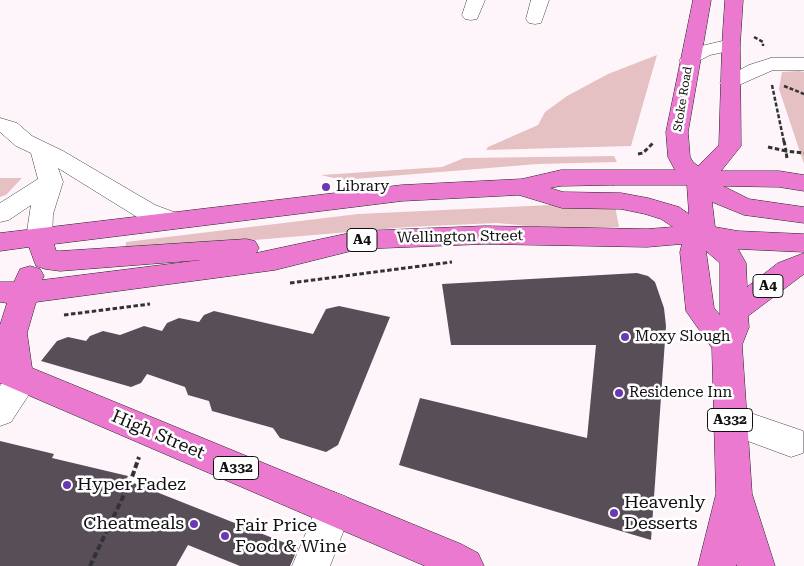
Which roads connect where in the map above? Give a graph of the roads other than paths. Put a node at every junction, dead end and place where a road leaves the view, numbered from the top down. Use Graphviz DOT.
graph roads {
  1 [pos="540,0"];
  2 [pos="702,0"];
  3 [pos="734,0"];
  4 [pos="535,19"];
  5 [pos="731,46"];
  6 [pos="689,60"];
  7 [pos="804,64"];
  8 [pos="730,83"];
  9 [pos="0,125"];
  10 [pos="730,146"];
  11 [pos="41,150"];
  12 [pos="783,170"];
  13 [pos="698,179"];
  14 [pos="51,182"];
  15 [pos="804,183"];
  16 [pos="522,187"];
  17 [pos="0,214"];
  18 [pos="804,215"];
  19 [pos="170,220"];
  20 [pos="703,234"];
  21 [pos="40,238"];
  22 [pos="359,240"];
  23 [pos="0,242"];
  24 [pos="804,243"];
  25 [pos="804,263"];
  26 [pos="14,300"];
  27 [pos="734,312"];
  28 [pos="727,345"];
  29 [pos="13,375"];
  30 [pos="0,412"];
  31 [pos="730,420"];
  32 [pos="791,442"];
  33 [pos="734,494"];
  34 [pos="334,509"];
  35 [pos="312,566"];
  36 [pos="465,566"];
  37 [pos="717,566"];
  38 [pos="756,566"];
  1 -- 4 [label="street"];
  2 -- 6 [label="main road, Stoke Road"];
  3 -- 5 [label="main road"];
  5 -- 6 [label="street"];
  5 -- 8 [label="main road"];
  6 -- 13 [label="main road, Stoke Road"];
  7 -- 8 [label="street"];
  8 -- 10 [label="main road"];
  9 -- 11 [label="street"];
  10 -- 12 [label="main road"];
  10 -- 13 [label="main road"];
  11 -- 14 [label="street"];
  11 -- 19 [label="street"];
  12 -- 13 [label="main road"];
  12 -- 15 [label="main road"];
  13 -- 16 [label="main road"];
  13 -- 18 [label="main road, Stoke Road"];
  13 -- 20 [label="main road"];
  14 -- 17 [label="street"];
  14 -- 21 [label="street"];
  16 -- 19 [label="main road"];
  16 -- 20 [label="main road"];
  19 -- 21 [label="main road"];
  20 -- 22 [label="main road, Wellington Street / A4"];
  20 -- 24 [label="main road, Wellington Street / A4"];
  20 -- 27 [label="main road, A332"];
  20 -- 28 [label="main road"];
  21 -- 22 [label="main road"];
  21 -- 23 [label="main road"];
  21 -- 26 [label="main road"];
  22 -- 26 [label="main road, Wellington Street / A4"];
  25 -- 27 [label="main road, A4"];
  26 -- 29 [label="main road"];
  27 -- 28 [label="main road, A332"];
  28 -- 31 [label="main road, A332"];
  29 -- 30 [label="street"];
  29 -- 34 [label="main road, High Street / A332"];
  31 -- 32 [label="street"];
  31 -- 33 [label="main road, A332"];
  33 -- 37 [label="main road"];
  33 -- 38 [label="main road"];
  34 -- 35 [label="street"];
  34 -- 36 [label="main road, High Street / A332"];
}
